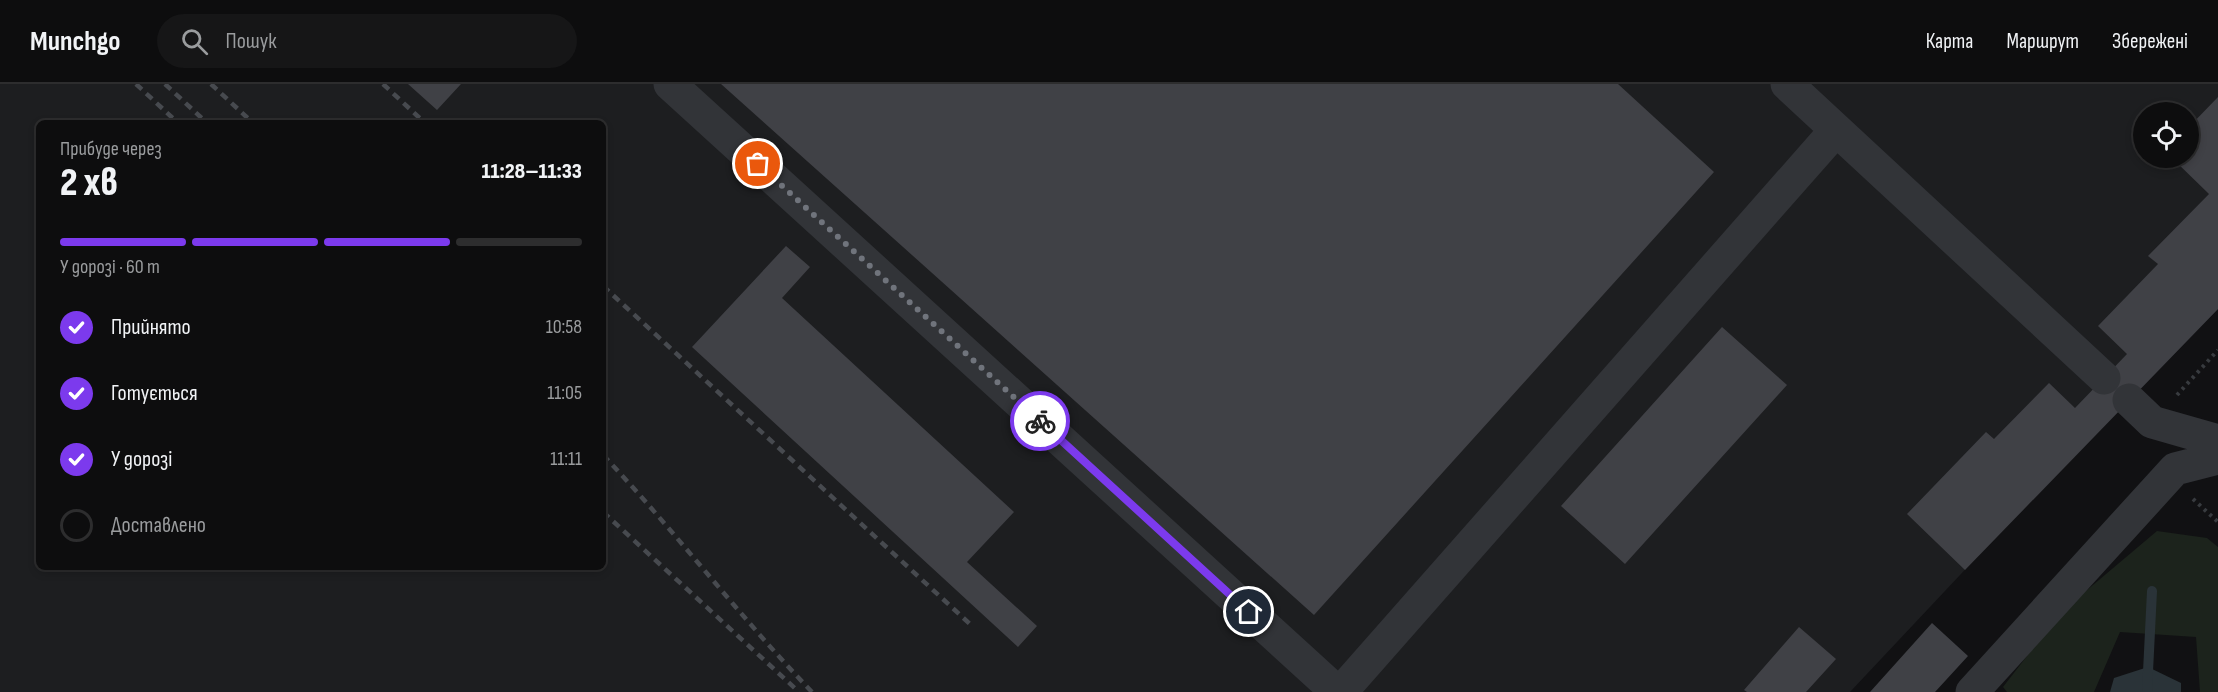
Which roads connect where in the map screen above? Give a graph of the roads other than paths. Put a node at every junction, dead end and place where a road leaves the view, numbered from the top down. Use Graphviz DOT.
graph roads {
  1 [pos="670,84"];
  2 [pos="1787,84"];
  3 [pos="1836,130"];
  4 [pos="2104,378"];
  5 [pos="2141,411"];
  6 [pos="2218,441"];
  7 [pos="2218,458"];
  8 [pos="1339,692"];
  9 [pos="1972,692"];
  1 -- 8 [label="lane"];
  2 -- 3 [label="lane"];
  3 -- 4 [label="lane"];
  3 -- 8 [label="lane"];
  5 -- 6 [label="lane"];
  7 -- 9 [label="lane"];
}
